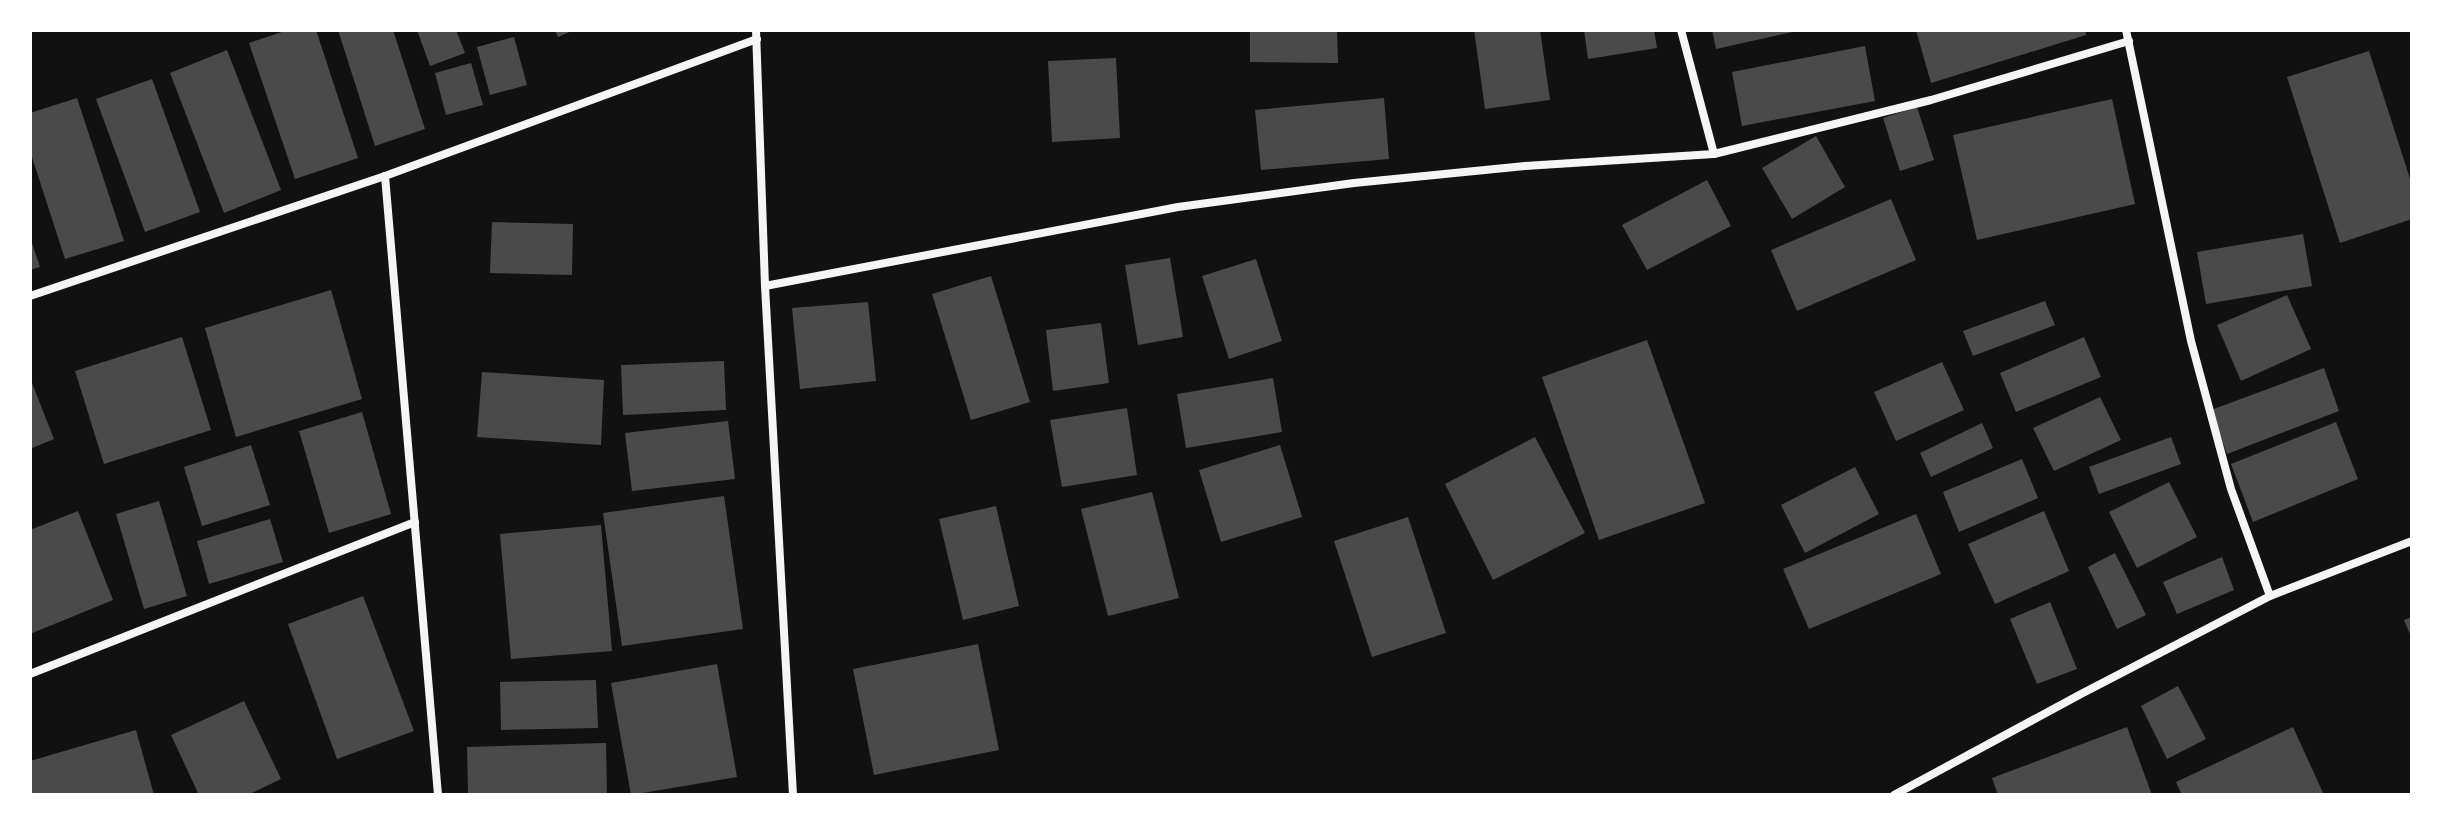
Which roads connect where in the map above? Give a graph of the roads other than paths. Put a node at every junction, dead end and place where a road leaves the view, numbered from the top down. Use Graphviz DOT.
graph roads {
  1 [pos="1681,30"];
  2 [pos="2126,30"];
  3 [pos="756,35"];
  4 [pos="2129,41"];
  5 [pos="1714,154"];
  6 [pos="385,176"];
  7 [pos="765,286"];
  8 [pos="30,296"];
  9 [pos="415,522"];
  10 [pos="2412,541"];
  11 [pos="2270,596"];
  12 [pos="30,674"];
  13 [pos="438,795"];
  14 [pos="793,795"];
  15 [pos="1894,795"];
  1 -- 5 [label="street"];
  2 -- 4 [label="street"];
  3 -- 6 [label="street"];
  3 -- 7 [label="street"];
  4 -- 5 [label="street"];
  4 -- 11 [label="street"];
  5 -- 7 [label="street"];
  6 -- 8 [label="street"];
  6 -- 9 [label="street"];
  7 -- 14 [label="street"];
  9 -- 12 [label="street"];
  9 -- 13 [label="street"];
  10 -- 11 [label="street"];
  11 -- 15 [label="street"];
}
